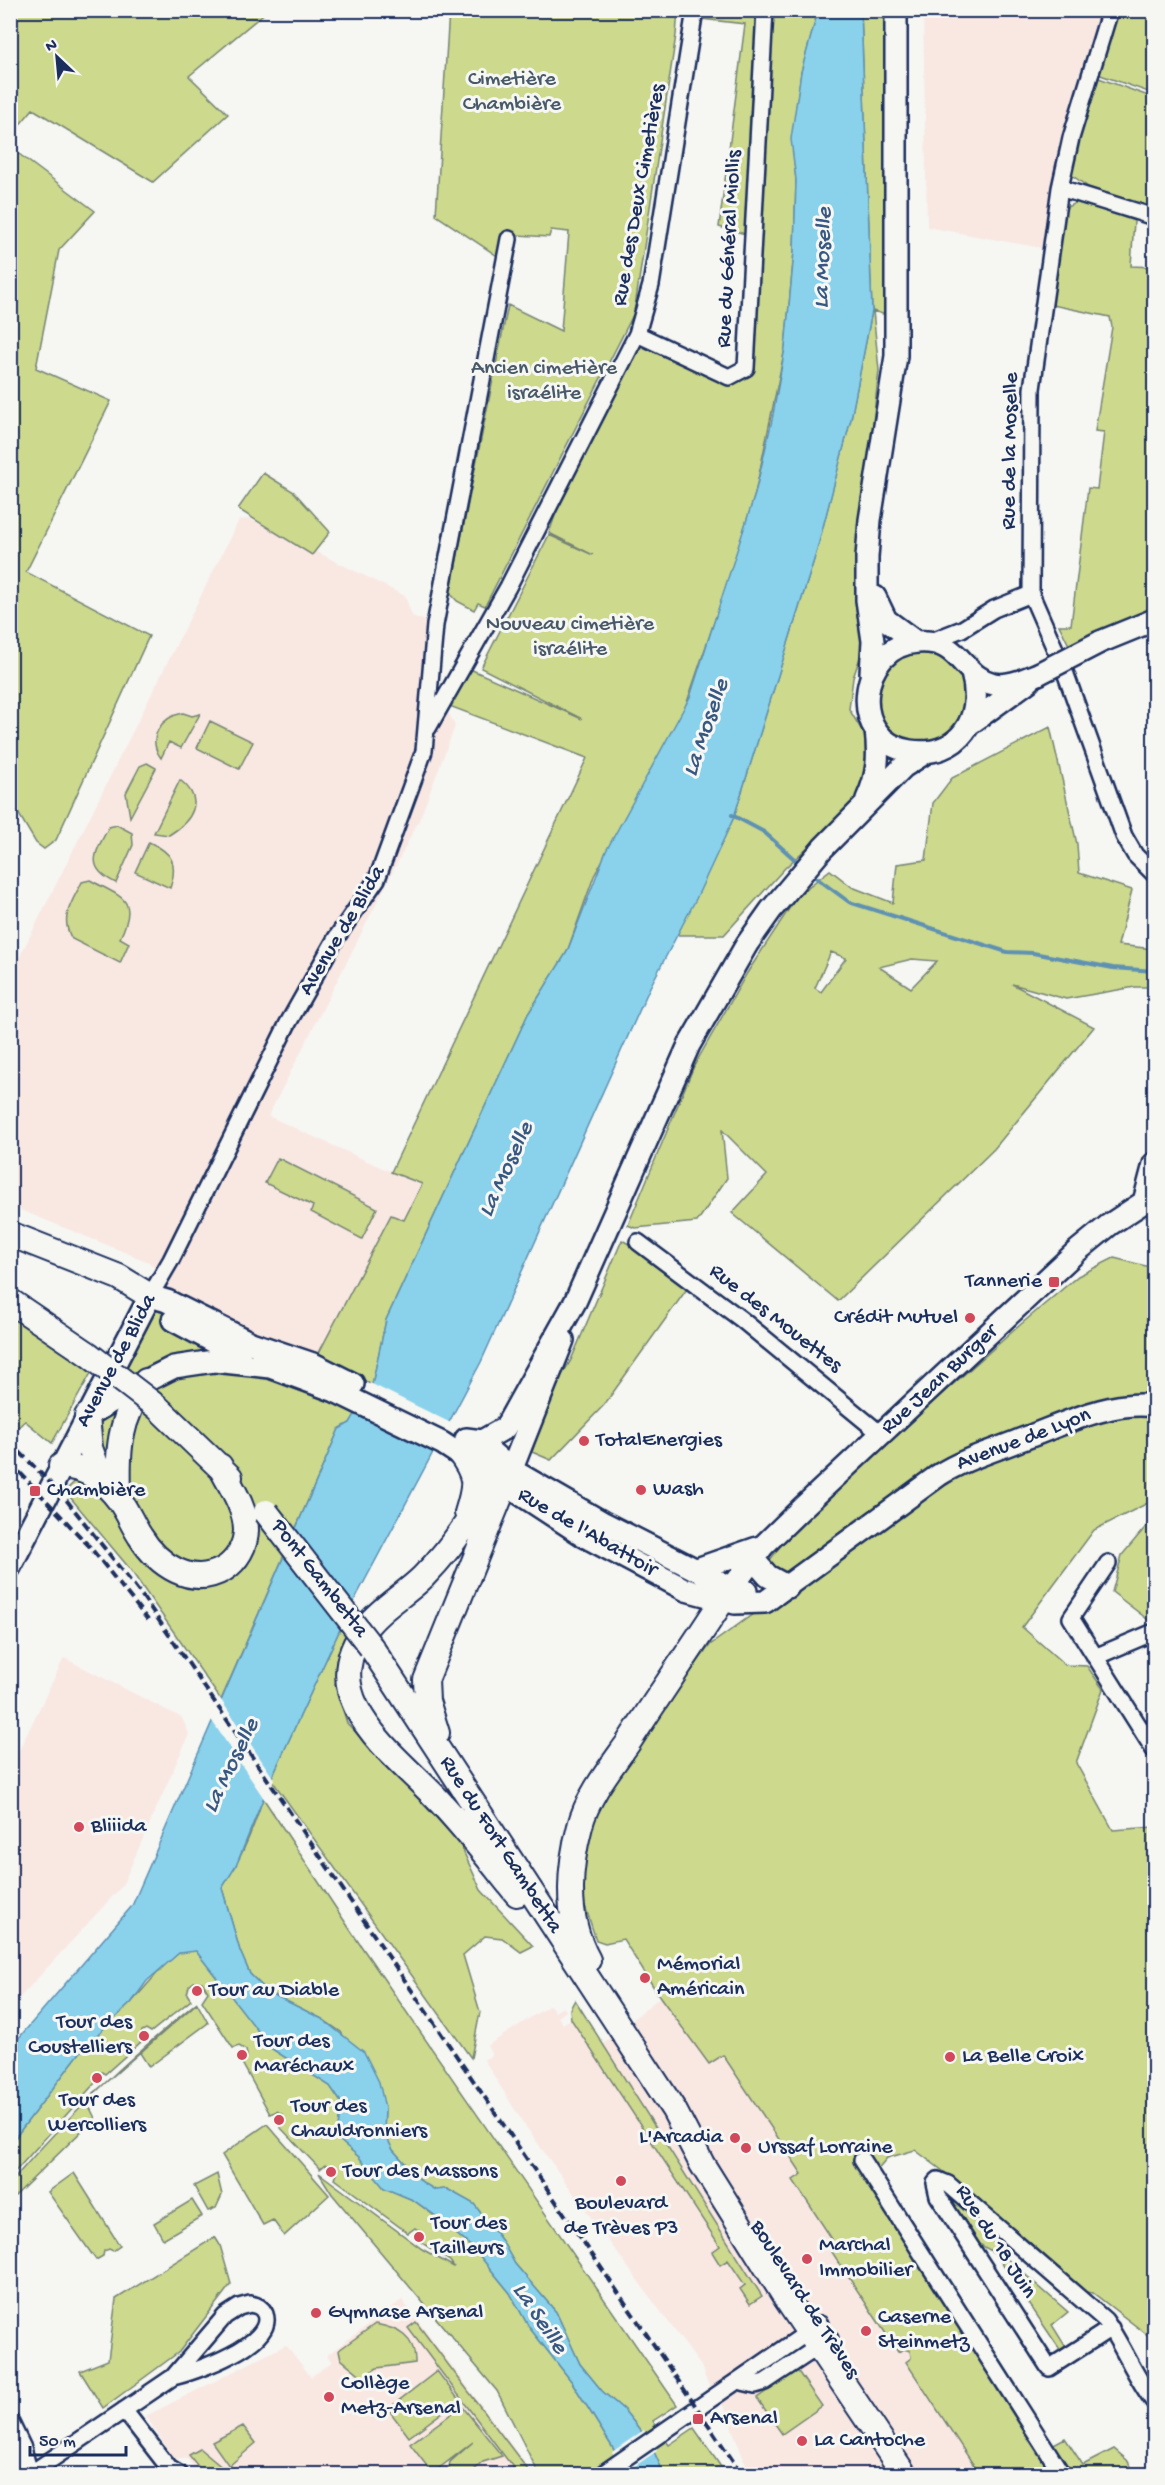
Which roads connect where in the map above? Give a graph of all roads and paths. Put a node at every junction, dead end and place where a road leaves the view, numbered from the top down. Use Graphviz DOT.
graph roads {
  1 [pos="694,10"];
  2 [pos="765,10"];
  3 [pos="896,10"];
  4 [pos="1110,10"];
  5 [pos="1060,188"];
  6 [pos="1155,217"];
  7 [pos="509,239"];
  8 [pos="637,334"];
  9 [pos="867,570"];
  10 [pos="1031,594"];
  11 [pos="1155,620"];
  12 [pos="922,642"];
  13 [pos="871,673"];
  14 [pos="972,674"];
  15 [pos="1038,675"];
  16 [pos="971,723"];
  17 [pos="876,730"];
  18 [pos="427,731"];
  19 [pos="925,753"];
  20 [pos="861,810"];
  21 [pos="1155,873"];
  22 [pos="1155,1164"];
  23 [pos="1149,1201"];
  24 [pos="10,1234"];
  25 [pos="638,1242"];
  26 [pos="150,1296"];
  27 [pos="10,1301"];
  28 [pos="575,1302"];
  29 [pos="541,1360"];
  30 [pos="244,1363"];
  31 [pos="146,1380"];
  32 [pos="338,1385"];
  33 [pos="1155,1406"];
  34 [pos="87,1416"];
  35 [pos="882,1435"];
  36 [pos="454,1441"];
  37 [pos="61,1466"];
  38 [pos="220,1466"];
  39 [pos="503,1472"];
  40 [pos="111,1491"];
  41 [pos="463,1528"];
  42 [pos="758,1553"];
  43 [pos="1108,1563"];
  44 [pos="10,1567"];
  45 [pos="697,1569"];
  46 [pos="788,1587"];
  47 [pos="727,1595"];
  48 [pos="1155,1632"];
  49 [pos="371,1647"];
  50 [pos="1095,1657"];
  51 [pos="1155,1750"];
  52 [pos="446,1760"];
  53 [pos="582,1971"];
  54 [pos="630,2042"];
  55 [pos="862,2160"];
  56 [pos="1111,2328"];
  57 [pos="819,2336"];
  58 [pos="173,2377"];
  59 [pos="1155,2402"];
  60 [pos="124,2410"];
  61 [pos="10,2421"];
  62 [pos="10,2458"];
  63 [pos="604,2473"];
  64 [pos="30,2474"];
  65 [pos="179,2475"];
  66 [pos="904,2475"];
  67 [pos="919,2475"];
  68 [pos="1062,2475"];
  1 -- 8 [label="street, Rue des Deux Cimetières"];
  2 -- 8 [label="street, Rue du Général Miollis"];
  3 -- 9 [label="main road"];
  4 -- 5 [label="street, Rue de la Moselle"];
  5 -- 6 [label="street"];
  5 -- 10 [label="street, Rue de la Moselle"];
  7 -- 18 [label="street, Avenue de Blida"];
  8 -- 18 [label="street, Rue des Deux Cimetières"];
  9 -- 12 [label="main road"];
  9 -- 13 [label="main road"];
  10 -- 12 [label="street"];
  10 -- 21 [label="street, Rue de la Moselle"];
  11 -- 15 [label="main road, bridge"];
  12 -- 13 [label="main road"];
  12 -- 14 [label="main road"];
  13 -- 17 [label="main road"];
  14 -- 15 [label="main road"];
  14 -- 16 [label="main road"];
  15 -- 16 [label="main road"];
  16 -- 19 [label="main road"];
  17 -- 19 [label="main road"];
  17 -- 20 [label="main road"];
  18 -- 26 [label="street, Avenue de Blida"];
  19 -- 20 [label="main road"];
  20 -- 28 [label="main road"];
  22 -- 23 [label="main road, Rue Jean Burger"];
  23 -- 35 [label="main road, Rue Jean Burger"];
  24 -- 26 [label="main road"];
  25 -- 35 [label="street, Rue des Mouettes"];
  26 -- 30 [label="main road"];
  26 -- 32 [label="main road"];
  26 -- 34 [label="main road, Avenue de Blida"];
  27 -- 38 [label="main road, Pont Gambetta, bridge"];
  28 -- 29 [label="main road"];
  28 -- 39 [label="main road"];
  29 -- 36 [label="main road"];
  29 -- 39 [label="main road"];
  30 -- 31 [label="main road"];
  30 -- 32 [label="main road"];
  31 -- 34 [label="main road"];
  31 -- 40 [label="main road"];
  32 -- 36 [label="main road, Rue de l'Abattoir"];
  33 -- 46 [label="main road, Avenue de Lyon"];
  34 -- 37 [label="main road, Avenue de Blida"];
  34 -- 40 [label="main road"];
  35 -- 42 [label="main road, Rue Jean Burger"];
  36 -- 39 [label="main road, Rue de l'Abattoir"];
  36 -- 41 [label="main road"];
  37 -- 40 [label="main road"];
  37 -- 44 [label="main road, Avenue de Blida"];
  38 -- 40 [label="main road"];
  38 -- 49 [label="main road, Pont Gambetta, bridge"];
  39 -- 41 [label="main road"];
  39 -- 45 [label="main road, Rue de l'Abattoir"];
  39 -- 47 [label="main road, Rue de l'Abattoir"];
  39 -- 52 [label="main road"];
  41 -- 53 [label="main road"];
  42 -- 45 [label="main road"];
  42 -- 46 [label="main road"];
  42 -- 47 [label="main road, Rue Jean Burger"];
  43 -- 50 [label="street"];
  45 -- 47 [label="main road, Rue de l'Abattoir"];
  46 -- 47 [label="main road, Avenue de Lyon"];
  47 -- 54 [label="main road"];
  48 -- 50 [label="street"];
  49 -- 52 [label="main road, Rue du Fort Gambetta"];
  50 -- 51 [label="street"];
  52 -- 53 [label="main road, Rue du Fort Gambetta"];
  53 -- 54 [label="main road, Rue du Fort Gambetta"];
  54 -- 57 [label="main road, Boulevard de Trèves"];
  55 -- 68 [label="street"];
  56 -- 56 [label="street, Rue du 18 Juin"];
  56 -- 59 [label="street, Rue du 18 Juin"];
  57 -- 63 [label="street"];
  57 -- 66 [label="main road, Boulevard de Trèves"];
  57 -- 67 [label="main road, Boulevard de Trèves"];
  58 -- 58 [label="street"];
  58 -- 60 [label="street"];
  60 -- 64 [label="street"];
  60 -- 65 [label="street"];
  61 -- 64 [label="street"];
  62 -- 64 [label="main road"];
}
